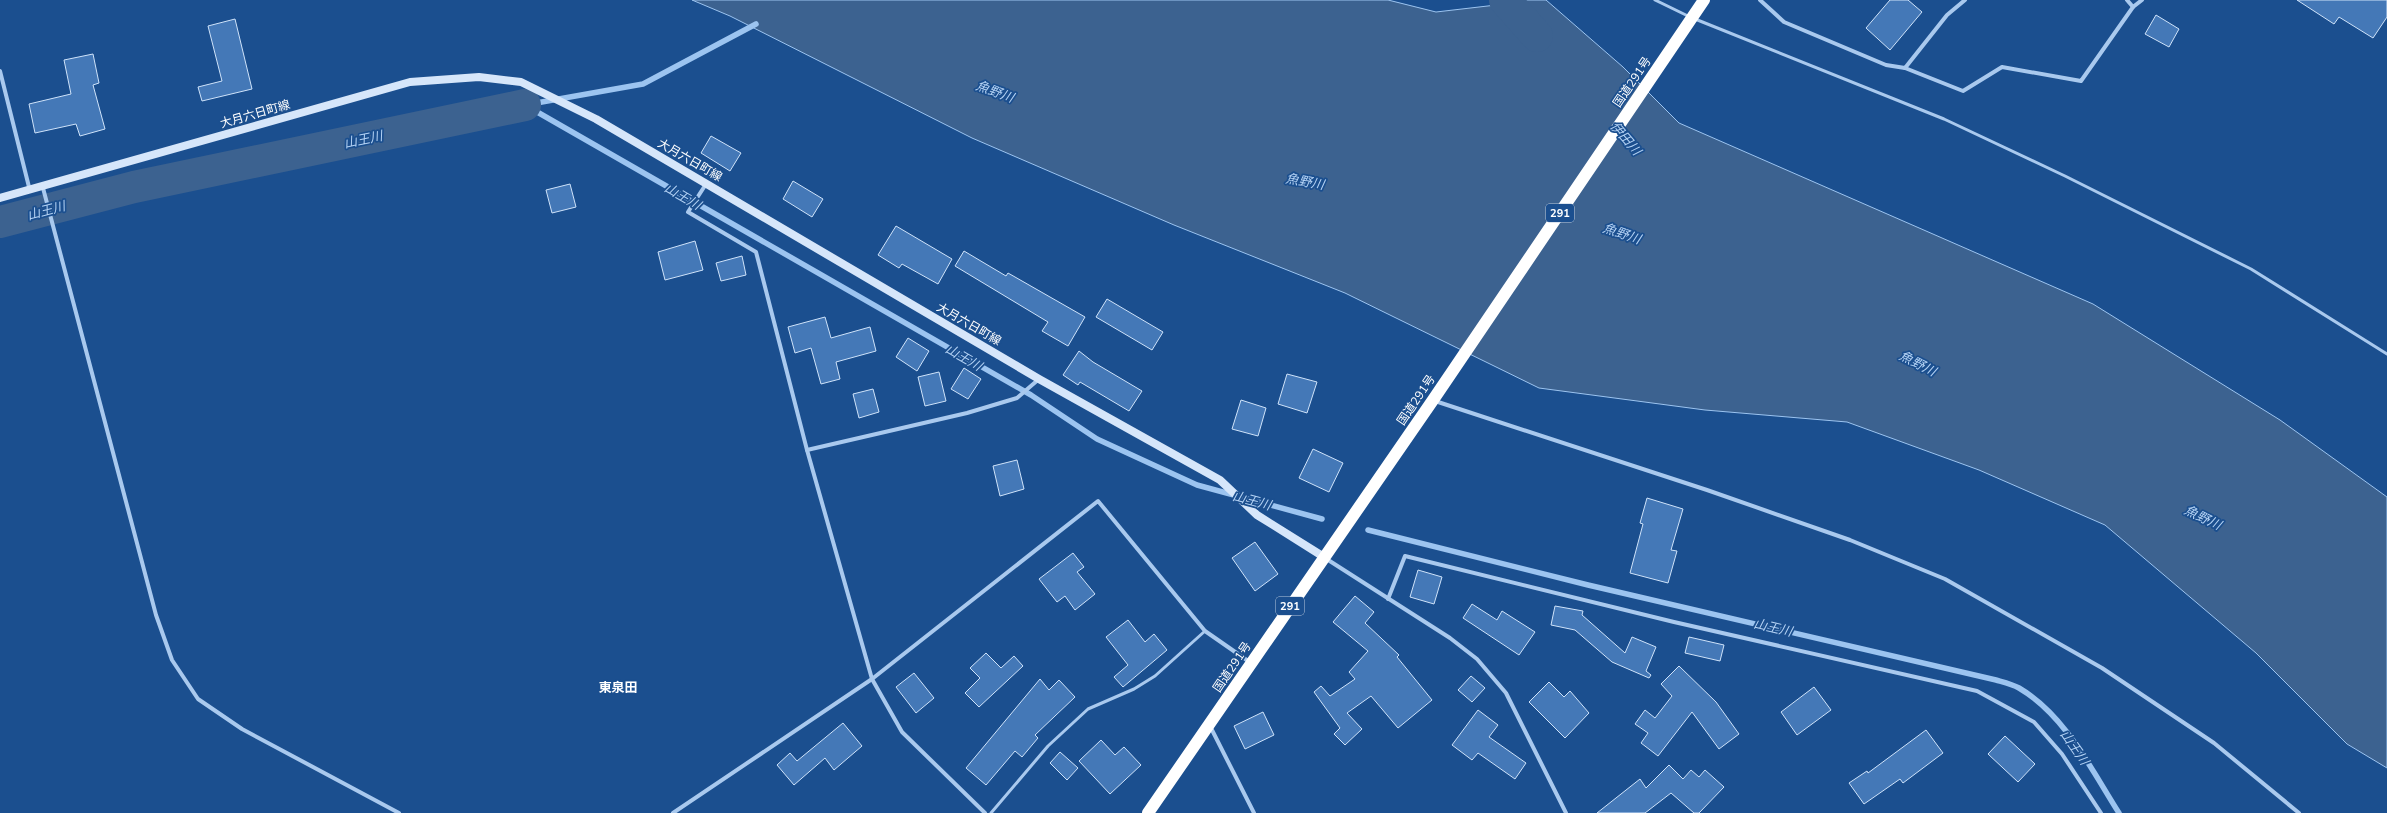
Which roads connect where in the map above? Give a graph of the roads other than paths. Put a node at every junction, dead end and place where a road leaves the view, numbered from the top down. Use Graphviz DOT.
graph roads {
  1 [pos="1655,0"];
  2 [pos="1704,0"];
  3 [pos="1760,0"];
  4 [pos="1965,0"];
  5 [pos="2127,0"];
  6 [pos="2142,0"];
  7 [pos="2132,7"];
  8 [pos="1692,18"];
  9 [pos="1905,68"];
  10 [pos="0,71"];
  11 [pos="706,184"];
  12 [pos="30,191"];
  13 [pos="43,191"];
  14 [pos="0,198"];
  15 [pos="2387,354"];
  16 [pos="1039,379"];
  17 [pos="1436,396"];
  18 [pos="807,450"];
  19 [pos="1324,557"];
  20 [pos="1388,599"];
  21 [pos="1205,631"];
  22 [pos="1251,663"];
  23 [pos="872,679"];
  24 [pos="1210,725"];
  25 [pos="399,813"];
  26 [pos="673,813"];
  27 [pos="985,813"];
  28 [pos="991,813"];
  29 [pos="1148,813"];
  30 [pos="1254,813"];
  31 [pos="1566,813"];
  32 [pos="2101,813"];
  33 [pos="2299,813"];
  1 -- 8 [label="lane"];
  2 -- 8 [label="highway, 国道291号 / 291"];
  3 -- 9 [label="street"];
  4 -- 9 [label="street"];
  5 -- 7 [label="street"];
  6 -- 7 [label="street"];
  7 -- 9 [label="street"];
  8 -- 15 [label="lane"];
  8 -- 17 [label="highway, 国道291号 / 291"];
  10 -- 12 [label="street"];
  11 -- 13 [label="main road, 大月六日町線"];
  11 -- 16 [label="main road, 大月六日町線"];
  11 -- 18 [label="street"];
  12 -- 13 [label="main road, 大月六日町線"];
  12 -- 14 [label="main road, 大月六日町線"];
  13 -- 25 [label="street"];
  16 -- 18 [label="street"];
  16 -- 19 [label="main road, 大月六日町線"];
  17 -- 19 [label="highway, 国道291号 / 291"];
  17 -- 33 [label="street"];
  18 -- 23 [label="street"];
  19 -- 20 [label="street"];
  19 -- 22 [label="highway, 国道291号 / 291"];
  20 -- 31 [label="street"];
  20 -- 32 [label="street"];
  21 -- 22 [label="street"];
  21 -- 23 [label="street"];
  21 -- 28 [label="lane"];
  22 -- 24 [label="highway, 国道291号 / 291"];
  23 -- 26 [label="street"];
  23 -- 27 [label="street"];
  24 -- 29 [label="highway, 国道291号 / 291"];
  24 -- 30 [label="street"];
}
